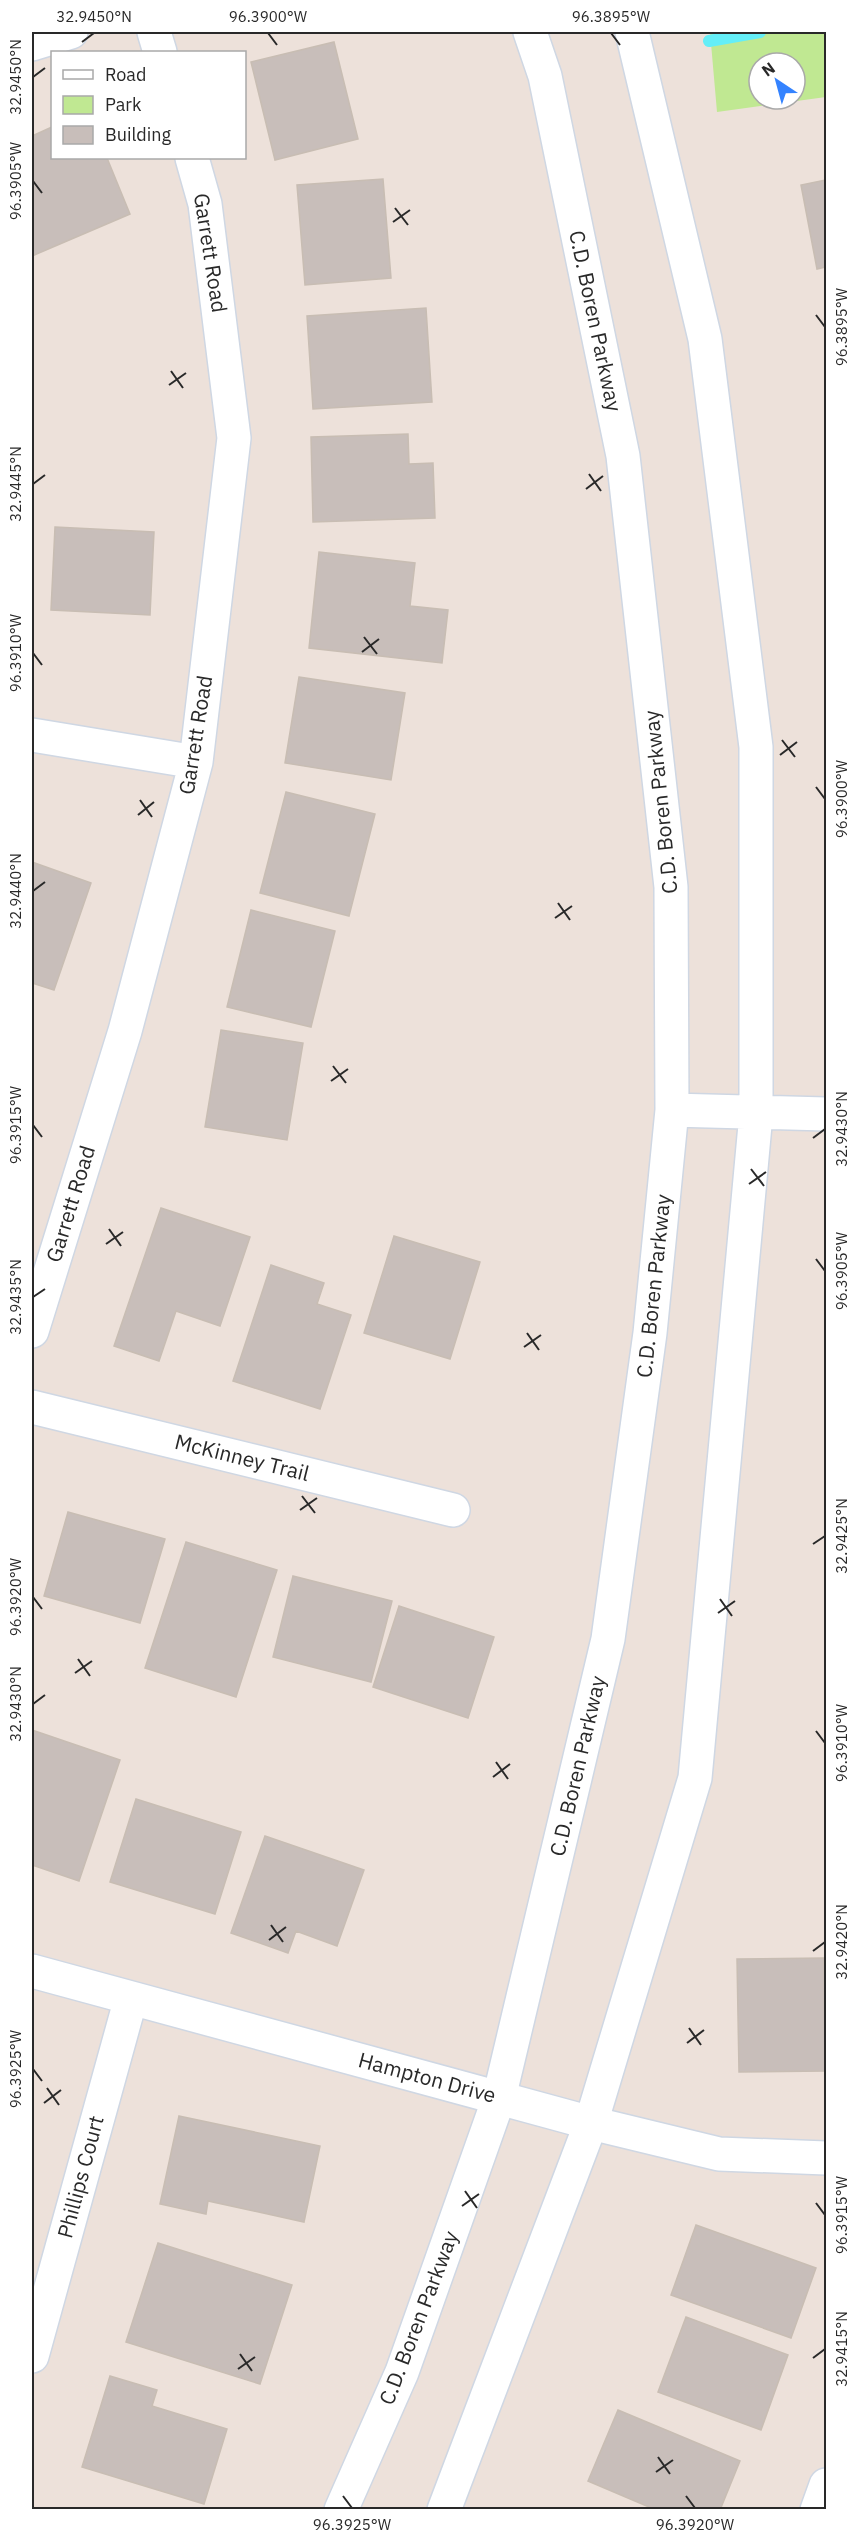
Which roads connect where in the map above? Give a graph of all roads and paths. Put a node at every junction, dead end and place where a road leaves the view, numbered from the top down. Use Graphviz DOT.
graph roads {
  1 [pos="71,32"];
  2 [pos="154,32"];
  3 [pos="531,32"];
  4 [pos="632,32"];
  5 [pos="32,44"];
  6 [pos="160,51"];
  7 [pos="192,159"];
  8 [pos="32,735"];
  9 [pos="196,762"];
  10 [pos="672,1110"];
  11 [pos="756,1114"];
  12 [pos="826,1114"];
  13 [pos="32,1331"];
  14 [pos="32,1407"];
  15 [pos="453,1510"];
  16 [pos="32,1971"];
  17 [pos="131,1998"];
  18 [pos="499,2098"];
  19 [pos="591,2123"];
  20 [pos="826,2158"];
  21 [pos="32,2356"];
  22 [pos="826,2485"];
  23 [pos="341,2510"];
  24 [pos="444,2510"];
  25 [pos="817,2510"];
  1 -- 5 [label="street"];
  2 -- 6 [label="street"];
  3 -- 10 [label="street, C.D. Boren Parkway"];
  4 -- 11 [label="street"];
  7 -- 9 [label="street, Garrett Road"];
  8 -- 9 [label="street"];
  9 -- 13 [label="street, Garrett Road"];
  10 -- 11 [label="street"];
  10 -- 18 [label="street, C.D. Boren Parkway"];
  11 -- 12 [label="street"];
  11 -- 19 [label="street"];
  14 -- 15 [label="street, McKinney Trail"];
  16 -- 17 [label="street, Hampton Drive"];
  17 -- 18 [label="street, Hampton Drive"];
  17 -- 21 [label="street, Phillips Court"];
  18 -- 19 [label="street, Hampton Drive"];
  18 -- 23 [label="street, C.D. Boren Parkway"];
  19 -- 20 [label="street, Hampton Drive"];
  19 -- 24 [label="street"];
  22 -- 25 [label="street"];
}
